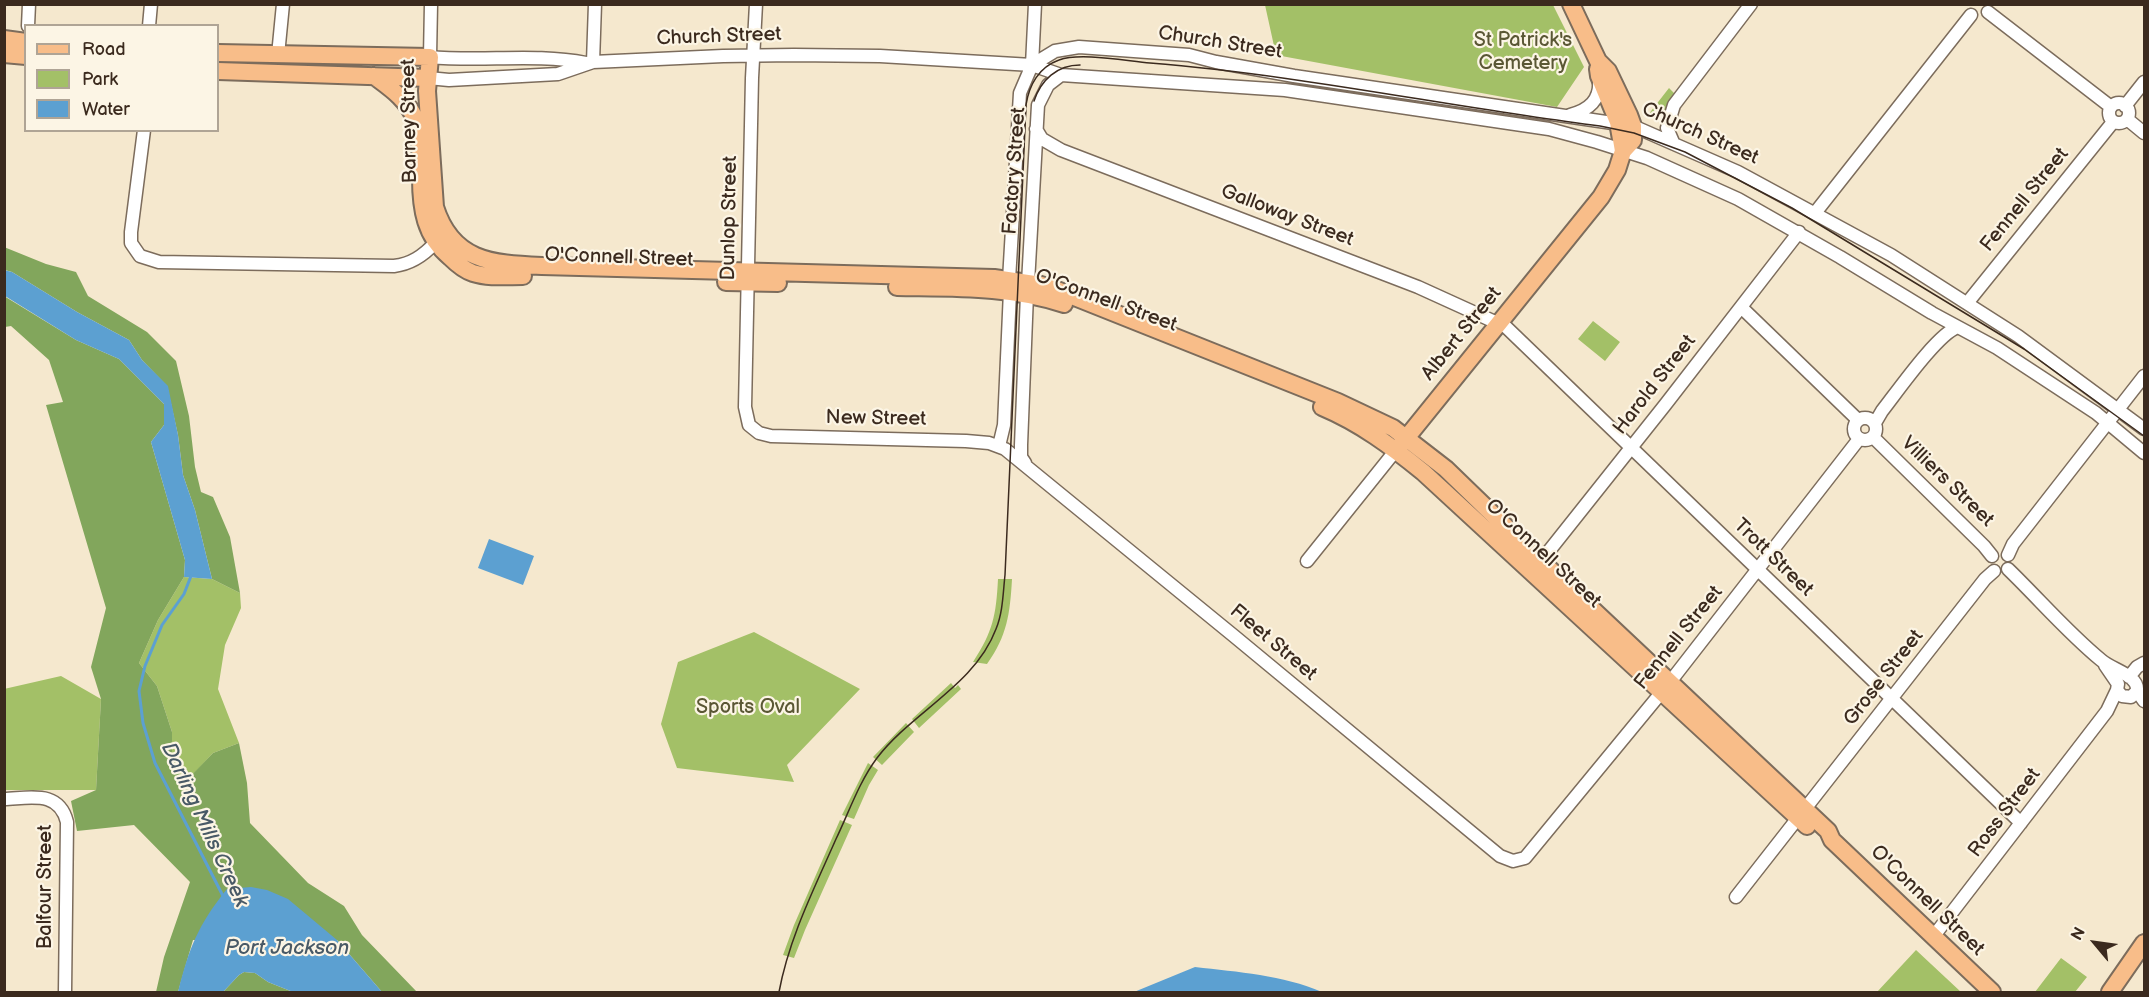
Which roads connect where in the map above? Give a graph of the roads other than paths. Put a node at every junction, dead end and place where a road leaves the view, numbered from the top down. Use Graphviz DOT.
graph roads {
  1 [pos="29,4"];
  2 [pos="152,4"];
  3 [pos="283,4"];
  4 [pos="431,4"];
  5 [pos="595,4"];
  6 [pos="756,4"];
  7 [pos="1035,4"];
  8 [pos="1571,4"];
  9 [pos="1751,4"];
  10 [pos="1989,8"];
  11 [pos="1968,10"];
  12 [pos="28,24"];
  13 [pos="149,24"];
  14 [pos="4,39"];
  15 [pos="24,42"];
  16 [pos="219,53"];
  17 [pos="4,54"];
  18 [pos="278,55"];
  19 [pos="753,56"];
  20 [pos="24,57"];
  21 [pos="430,57"];
  22 [pos="590,63"];
  23 [pos="1032,64"];
  24 [pos="1598,69"];
  25 [pos="219,71"];
  26 [pos="1061,75"];
  27 [pos="374,76"];
  28 [pos="428,78"];
  29 [pos="2145,81"];
  30 [pos="1044,90"];
  31 [pos="2111,107"];
  32 [pos="2126,112"];
  33 [pos="1566,116"];
  34 [pos="2113,122"];
  35 [pos="1625,124"];
  36 [pos="1036,129"];
  37 [pos="144,132"];
  38 [pos="2145,133"];
  39 [pos="1673,142"];
  40 [pos="1061,150"];
  41 [pos="1623,151"];
  42 [pos="1033,164"];
  43 [pos="1815,213"];
  44 [pos="1799,232"];
  45 [pos="441,238"];
  46 [pos="749,277"];
  47 [pos="1010,285"];
  48 [pos="1027,289"];
  49 [pos="1968,302"];
  50 [pos="1741,307"];
  51 [pos="1499,322"];
  52 [pos="1958,327"];
  53 [pos="2145,376"];
  54 [pos="2118,410"];
  55 [pos="1858,420"];
  56 [pos="1875,423"];
  57 [pos="2108,423"];
  58 [pos="2145,429"];
  59 [pos="754,430"];
  60 [pos="1873,437"];
  61 [pos="1859,439"];
  62 [pos="1401,444"];
  63 [pos="999,446"];
  64 [pos="1631,447"];
  65 [pos="2145,453"];
  66 [pos="1025,464"];
  67 [pos="2008,555"];
  68 [pos="1992,556"];
  69 [pos="1307,561"];
  70 [pos="1541,561"];
  71 [pos="2008,569"];
  72 [pos="1758,571"];
  73 [pos="1994,571"];
  74 [pos="2145,663"];
  75 [pos="2145,669"];
  76 [pos="1666,687"];
  77 [pos="2131,690"];
  78 [pos="1892,699"];
  79 [pos="4,799"];
  80 [pos="1801,814"];
  81 [pos="2021,823"];
  82 [pos="1525,858"];
  83 [pos="1736,897"];
  84 [pos="1934,937"];
  85 [pos="2145,943"];
  86 [pos="2145,960"];
  87 [pos="65,993"];
  88 [pos="1992,993"];
  89 [pos="2110,993"];
  90 [pos="2122,993"];
  1 -- 12 [label="street"];
  2 -- 13 [label="street"];
  3 -- 18 [label="street"];
  4 -- 21 [label="street, Barney Street"];
  5 -- 22 [label="street"];
  6 -- 19 [label="street, Dunlop Street"];
  7 -- 23 [label="street, Factory Street"];
  8 -- 24 [label="main road"];
  9 -- 39 [label="street"];
  10 -- 11 [label="street"];
  10 -- 31 [label="street"];
  11 -- 43 [label="street"];
  14 -- 15 [label="main road"];
  16 -- 18 [label="main road, Church Street"];
  17 -- 20 [label="main road"];
  18 -- 21 [label="main road, Church Street"];
  19 -- 22 [label="street, Church Street"];
  19 -- 23 [label="street, Church Street"];
  19 -- 46 [label="street, Dunlop Street"];
  21 -- 22 [label="street, Church Street"];
  21 -- 28 [label="main road, Barney Street"];
  22 -- 28 [label="street, Church Street"];
  23 -- 26 [label="street, Church Street"];
  23 -- 30 [label="street, Factory Street"];
  23 -- 33 [label="street, Church Street"];
  23 -- 47 [label="street, Factory Street"];
  24 -- 33 [label="street"];
  24 -- 35 [label="main road"];
  25 -- 27 [label="main road, Church Street"];
  26 -- 30 [label="street"];
  26 -- 41 [label="street, Church Street"];
  27 -- 28 [label="main road, Church Street"];
  27 -- 45 [label="main road, Barney Street"];
  28 -- 45 [label="main road, Barney Street"];
  29 -- 32 [label="street"];
  30 -- 36 [label="street, Factory Street"];
  31 -- 32 [label="street"];
  31 -- 34 [label="street"];
  32 -- 34 [label="street"];
  32 -- 38 [label="street"];
  33 -- 35 [label="street, Church Street"];
  34 -- 49 [label="street, Fennell Street"];
  35 -- 39 [label="street, Church Street"];
  35 -- 41 [label="main road"];
  36 -- 40 [label="street, Galloway Street"];
  36 -- 42 [label="street, Factory Street"];
  37 -- 45 [label="street"];
  39 -- 43 [label="street, Church Street"];
  40 -- 42 [label="street"];
  40 -- 51 [label="street, Galloway Street"];
  41 -- 44 [label="street, Church Street"];
  41 -- 51 [label="main road, Albert Street"];
  42 -- 48 [label="street, Factory Street"];
  43 -- 49 [label="street, Church Street"];
  44 -- 50 [label="street, Harold Street"];
  44 -- 52 [label="street, Church Street"];
  45 -- 46 [label="main road, O'Connell Street"];
  46 -- 47 [label="main road, O'Connell Street"];
  46 -- 59 [label="street, Dunlop Street"];
  47 -- 48 [label="main road, O'Connell Street"];
  47 -- 63 [label="street, Factory Street"];
  48 -- 62 [label="main road, O'Connell Street"];
  48 -- 66 [label="street, Factory Street"];
  49 -- 54 [label="street, Church Street"];
  50 -- 55 [label="street"];
  50 -- 64 [label="street, Harold Street"];
  51 -- 62 [label="main road, Albert Street"];
  51 -- 64 [label="street, Trott Street"];
  52 -- 56 [label="street"];
  52 -- 57 [label="street, Church Street"];
  53 -- 54 [label="street"];
  54 -- 57 [label="street"];
  54 -- 58 [label="street, Church Street"];
  55 -- 56 [label="street"];
  55 -- 61 [label="street"];
  56 -- 60 [label="street"];
  57 -- 65 [label="street, Church Street"];
  57 -- 67 [label="street"];
  59 -- 63 [label="street, New Street"];
  60 -- 61 [label="street"];
  60 -- 68 [label="street, Villiers Street"];
  61 -- 72 [label="street, Fennell Street"];
  62 -- 69 [label="street, Albert Street"];
  62 -- 70 [label="main road, O'Connell Street"];
  62 -- 76 [label="main road, O'Connell Street"];
  63 -- 66 [label="street, Fleet Street"];
  64 -- 70 [label="street, Harold Street"];
  64 -- 72 [label="street, Trott Street"];
  66 -- 82 [label="street, Fleet Street"];
  67 -- 68 [label="street"];
  67 -- 71 [label="street"];
  68 -- 73 [label="street"];
  70 -- 76 [label="main road, O'Connell Street"];
  71 -- 73 [label="street"];
  71 -- 77 [label="street"];
  72 -- 76 [label="street, Fennell Street"];
  72 -- 78 [label="street, Trott Street"];
  73 -- 78 [label="street, Grose Street"];
  74 -- 77 [label="street"];
  75 -- 77 [label="street, Ross Street"];
  76 -- 80 [label="main road, O'Connell Street"];
  76 -- 82 [label="street, Fennell Street"];
  77 -- 81 [label="street, Ross Street"];
  78 -- 80 [label="street, Grose Street"];
  78 -- 81 [label="street, Trott Street"];
  79 -- 87 [label="street, Balfour Street"];
  80 -- 83 [label="street, Grose Street"];
  80 -- 84 [label="main road, O'Connell Street"];
  81 -- 84 [label="street, Ross Street"];
  84 -- 88 [label="main road, O'Connell Street"];
  85 -- 89 [label="main road"];
  86 -- 90 [label="main road"];
}
